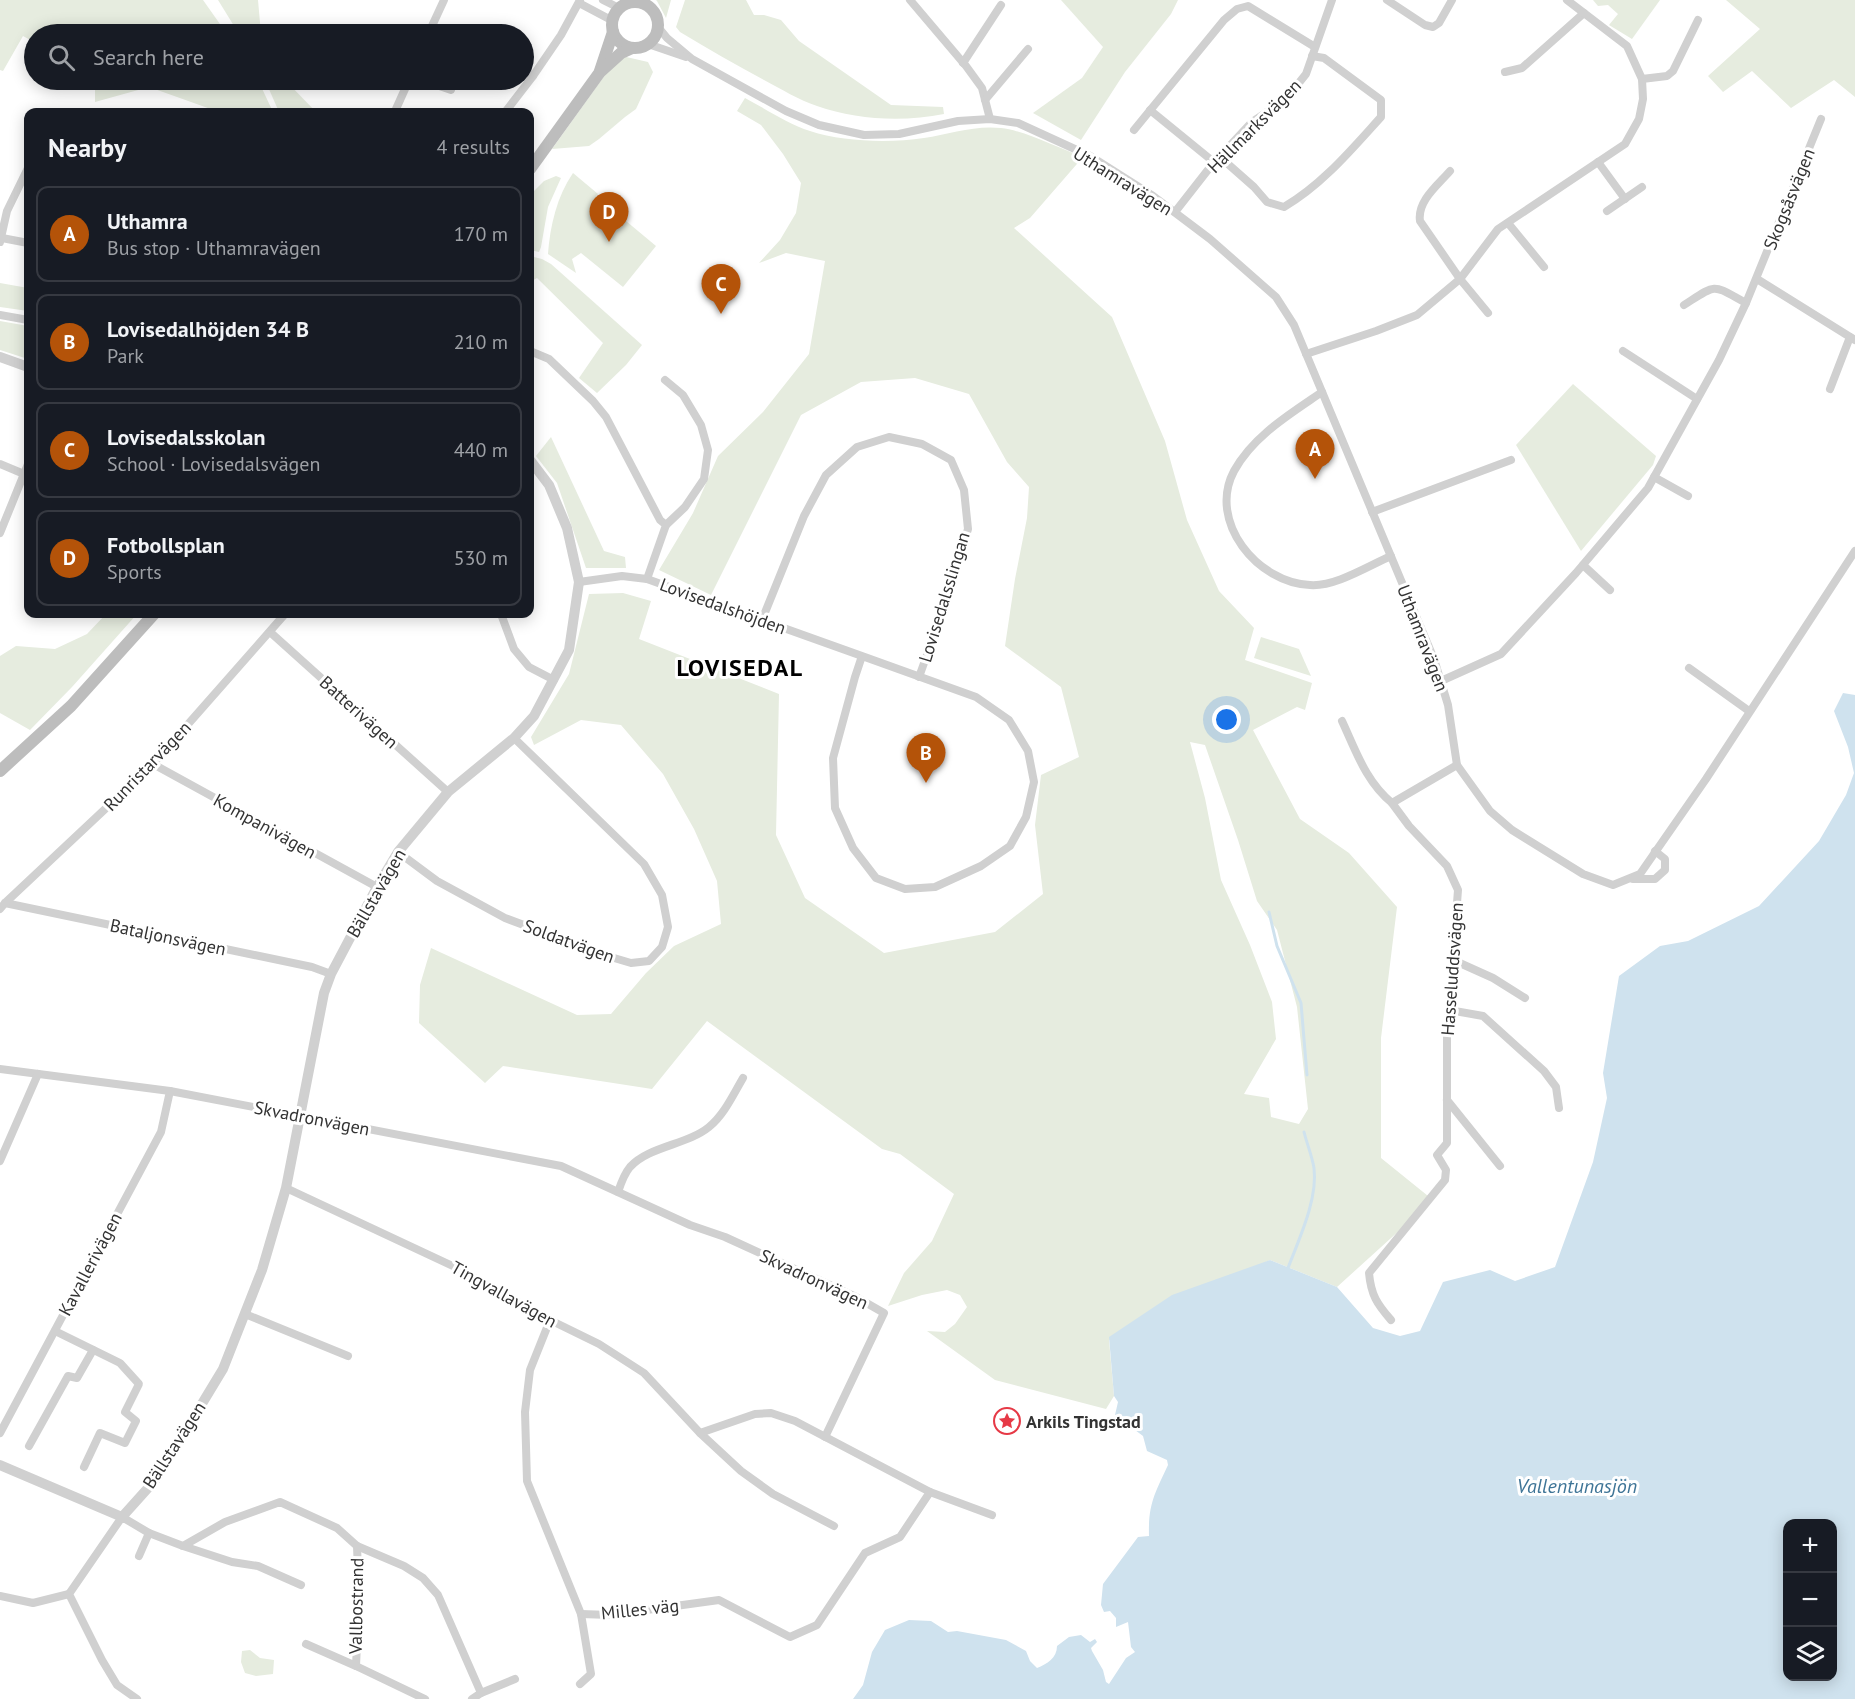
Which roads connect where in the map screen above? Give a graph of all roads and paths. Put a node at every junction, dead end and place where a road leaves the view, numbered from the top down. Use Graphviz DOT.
graph roads {
  1 [pos="444,0"];
  2 [pos="603,0"];
  3 [pos="910,0"];
  4 [pos="1332,0"];
  5 [pos="1387,0"];
  6 [pos="1452,0"];
  7 [pos="1567,0"];
  8 [pos="579,1"];
  9 [pos="627,3"];
  10 [pos="652,5"];
  11 [pos="1001,5"];
  12 [pos="1584,13"];
  13 [pos="1698,20"];
  14 [pos="433,24"];
  15 [pos="613,26"];
  16 [pos="658,27"];
  17 [pos="648,44"];
  18 [pos="632,48"];
  19 [pos="1028,49"];
  20 [pos="1313,52"];
  21 [pos="692,59"];
  22 [pos="963,63"];
  23 [pos="600,72"];
  24 [pos="1505,72"];
  25 [pos="534,75"];
  26 [pos="1642,79"];
  27 [pos="405,90"];
  28 [pos="522,90"];
  29 [pos="986,100"];
  30 [pos="396,108"];
  31 [pos="508,108"];
  32 [pos="1150,111"];
  33 [pos="990,119"];
  34 [pos="1821,119"];
  35 [pos="1134,130"];
  36 [pos="1217,160"];
  37 [pos="1598,162"];
  38 [pos="534,163"];
  39 [pos="1450,171"];
  40 [pos="24,175"];
  41 [pos="1642,187"];
  42 [pos="1624,199"];
  43 [pos="4,209"];
  44 [pos="1607,211"];
  45 [pos="1175,212"];
  46 [pos="1508,223"];
  47 [pos="1,240"];
  48 [pos="24,243"];
  49 [pos="1544,267"];
  50 [pos="1460,279"];
  51 [pos="1757,279"];
  52 [pos="1746,303"];
  53 [pos="1684,305"];
  54 [pos="1488,313"];
  55 [pos="0,315"];
  56 [pos="24,319"];
  57 [pos="1853,338"];
  58 [pos="1623,351"];
  59 [pos="534,353"];
  60 [pos="1306,354"];
  61 [pos="0,357"];
  62 [pos="24,366"];
  63 [pos="665,380"];
  64 [pos="1830,389"];
  65 [pos="1322,392"];
  66 [pos="1697,399"];
  67 [pos="1511,460"];
  68 [pos="0,464"];
  69 [pos="534,465"];
  70 [pos="24,474"];
  71 [pos="1654,477"];
  72 [pos="1688,496"];
  73 [pos="1372,512"];
  74 [pos="666,525"];
  75 [pos="0,533"];
  76 [pos="1855,550"];
  77 [pos="1391,556"];
  78 [pos="1582,565"];
  79 [pos="647,579"];
  80 [pos="579,582"];
  81 [pos="1611,590"];
  82 [pos="150,618"];
  83 [pos="282,618"];
  84 [pos="502,618"];
  85 [pos="762,620"];
  86 [pos="270,632"];
  87 [pos="862,656"];
  88 [pos="1689,668"];
  89 [pos="919,676"];
  90 [pos="554,680"];
  91 [pos="1441,681"];
  92 [pos="1749,711"];
  93 [pos="1342,721"];
  94 [pos="514,738"];
  95 [pos="153,764"];
  96 [pos="1457,765"];
  97 [pos="0,771"];
  98 [pos="448,792"];
  99 [pos="1392,803"];
  100 [pos="1655,851"];
  101 [pos="398,852"];
  102 [pos="1630,879"];
  103 [pos="377,887"];
  104 [pos="2,906"];
  105 [pos="1452,960"];
  106 [pos="331,974"];
  107 [pos="1525,998"];
  108 [pos="1449,1010"];
  109 [pos="0,1069"];
  110 [pos="38,1074"];
  111 [pos="743,1078"];
  112 [pos="170,1091"];
  113 [pos="1447,1100"];
  114 [pos="1559,1108"];
  115 [pos="300,1115"];
  116 [pos="0,1161"];
  117 [pos="1500,1166"];
  118 [pos="286,1188"];
  119 [pos="618,1192"];
  120 [pos="245,1314"];
  121 [pos="550,1320"];
  122 [pos="1391,1320"];
  123 [pos="55,1330"];
  124 [pos="93,1350"];
  125 [pos="348,1356"];
  126 [pos="0,1433"];
  127 [pos="700,1433"];
  128 [pos="825,1437"];
  129 [pos="29,1446"];
  130 [pos="0,1465"];
  131 [pos="84,1467"];
  132 [pos="930,1492"];
  133 [pos="992,1515"];
  134 [pos="122,1517"];
  135 [pos="834,1526"];
  136 [pos="149,1533"];
  137 [pos="183,1546"];
  138 [pos="357,1546"];
  139 [pos="139,1556"];
  140 [pos="301,1584"];
  141 [pos="69,1594"];
  142 [pos="0,1596"];
  143 [pos="581,1614"];
  144 [pos="306,1644"];
  145 [pos="356,1666"];
  146 [pos="515,1679"];
  147 [pos="580,1684"];
  148 [pos="481,1693"];
  149 [pos="137,1699"];
  150 [pos="424,1699"];
  151 [pos="472,1699"];
  1 -- 14 [label="street"];
  2 -- 9 [label="street"];
  3 -- 22 [label="street"];
  4 -- 20 [label="street, Hällmarksvägen"];
  5 -- 6 [label="street"];
  7 -- 12 [label="street"];
  8 -- 15 [label="street"];
  8 -- 25 [label="street"];
  9 -- 10 [label="main road"];
  9 -- 15 [label="main road"];
  10 -- 16 [label="main road"];
  11 -- 22 [label="street"];
  12 -- 24 [label="street"];
  12 -- 26 [label="street"];
  13 -- 26 [label="street"];
  15 -- 18 [label="main road"];
  15 -- 23 [label="main road"];
  16 -- 17 [label="main road"];
  16 -- 21 [label="street, Uthamravägen"];
  17 -- 18 [label="main road"];
  17 -- 21 [label="street, Uthamravägen"];
  18 -- 23 [label="main road"];
  19 -- 29 [label="street"];
  20 -- 32 [label="street"];
  20 -- 36 [label="street, Hällmarksvägen"];
  20 -- 36 [label="street"];
  21 -- 33 [label="street, Uthamravägen"];
  22 -- 29 [label="street"];
  23 -- 38 [label="main road"];
  26 -- 37 [label="street"];
  27 -- 30 [label="street"];
  28 -- 31 [label="street"];
  29 -- 33 [label="street"];
  32 -- 35 [label="street"];
  32 -- 36 [label="street"];
  33 -- 45 [label="street, Uthamravägen"];
  34 -- 51 [label="street, Skogsåsvägen"];
  36 -- 45 [label="street, Hällmarksvägen"];
  37 -- 42 [label="street"];
  37 -- 46 [label="street"];
  39 -- 50 [label="street"];
  40 -- 43 [label="street"];
  41 -- 42 [label="street"];
  42 -- 44 [label="street"];
  43 -- 47 [label="street"];
  45 -- 60 [label="street, Uthamravägen"];
  46 -- 49 [label="street"];
  46 -- 50 [label="street"];
  47 -- 48 [label="street"];
  50 -- 54 [label="street"];
  50 -- 60 [label="street"];
  51 -- 52 [label="street, Skogsåsvägen"];
  51 -- 57 [label="street"];
  52 -- 53 [label="street"];
  52 -- 66 [label="street, Skogsåsvägen"];
  55 -- 56 [label="street"];
  57 -- 64 [label="street"];
  58 -- 66 [label="street"];
  59 -- 74 [label="street"];
  60 -- 65 [label="street, Uthamravägen"];
  61 -- 62 [label="street"];
  63 -- 74 [label="street"];
  65 -- 73 [label="street, Uthamravägen"];
  65 -- 77 [label="street"];
  66 -- 71 [label="street, Skogsåsvägen"];
  67 -- 73 [label="street"];
  68 -- 70 [label="street"];
  69 -- 80 [label="street, Bällstavägen"];
  70 -- 75 [label="street"];
  71 -- 72 [label="street"];
  71 -- 78 [label="street, Skogsåsvägen"];
  73 -- 77 [label="street, Uthamravägen"];
  74 -- 79 [label="street"];
  76 -- 92 [label="street"];
  77 -- 91 [label="street, Uthamravägen"];
  78 -- 81 [label="street"];
  78 -- 91 [label="street, Skogsåsvägen"];
  79 -- 80 [label="street, Lovisedalshöjden"];
  79 -- 85 [label="street, Lovisedalshöjden"];
  80 -- 90 [label="street, Bällstavägen"];
  82 -- 97 [label="main road"];
  83 -- 86 [label="street, Runristarvägen"];
  84 -- 90 [label="street"];
  85 -- 87 [label="street, Lovisedalshöjden"];
  85 -- 89 [label="street, Lovisedalsslingan"];
  86 -- 95 [label="street, Runristarvägen"];
  86 -- 98 [label="street, Batterivägen"];
  87 -- 89 [label="street, Lovisedalshöjden"];
  87 -- 89 [label="street, Lovisedalshöjden"];
  88 -- 92 [label="street"];
  90 -- 94 [label="street, Bällstavägen"];
  91 -- 96 [label="street, Uthamravägen"];
  92 -- 100 [label="street"];
  93 -- 99 [label="street, Hasseluddsvägen"];
  94 -- 98 [label="street, Bällstavägen"];
  94 -- 101 [label="street, Soldatvägen"];
  95 -- 103 [label="street, Kompanivägen"];
  95 -- 104 [label="street, Runristarvägen"];
  96 -- 99 [label="street"];
  96 -- 102 [label="street, Uthamravägen"];
  98 -- 101 [label="street, Bällstavägen"];
  99 -- 105 [label="street, Hasseluddsvägen"];
  100 -- 102 [label="street"];
  100 -- 102 [label="street, Uthamravägen"];
  101 -- 103 [label="street, Bällstavägen"];
  103 -- 106 [label="street, Bällstavägen"];
  104 -- 106 [label="street, Bataljonsvägen"];
  105 -- 107 [label="street"];
  105 -- 108 [label="street, Hasseluddsvägen"];
  106 -- 115 [label="street, Bällstavägen"];
  108 -- 113 [label="street, Hasseluddsvägen"];
  108 -- 114 [label="street"];
  109 -- 110 [label="street, Skvadronvägen"];
  110 -- 112 [label="street, Skvadronvägen"];
  110 -- 116 [label="street"];
  111 -- 119 [label="street"];
  112 -- 115 [label="street, Skvadronvägen"];
  112 -- 123 [label="street, Kavallerivägen"];
  113 -- 117 [label="street"];
  113 -- 122 [label="street, Hasseluddsvägen"];
  115 -- 118 [label="street, Bällstavägen"];
  115 -- 119 [label="street, Skvadronvägen"];
  118 -- 120 [label="street, Bällstavägen"];
  118 -- 121 [label="street, Tingvallavägen"];
  119 -- 128 [label="street, Skvadronvägen"];
  120 -- 125 [label="street"];
  120 -- 134 [label="street, Bällstavägen"];
  121 -- 127 [label="street, Tingvallavägen"];
  121 -- 143 [label="street, Milles väg"];
  123 -- 124 [label="street"];
  123 -- 126 [label="street, Kavallerivägen"];
  124 -- 129 [label="street"];
  124 -- 131 [label="street"];
  127 -- 128 [label="street"];
  127 -- 135 [label="street, Tingvallavägen"];
  128 -- 132 [label="street"];
  130 -- 134 [label="street"];
  132 -- 133 [label="street"];
  132 -- 143 [label="street, Milles väg"];
  134 -- 136 [label="street"];
  134 -- 141 [label="street"];
  136 -- 137 [label="street"];
  136 -- 139 [label="street"];
  137 -- 138 [label="street, Vallbostrand"];
  137 -- 140 [label="street"];
  138 -- 145 [label="street, Vallbostrand"];
  138 -- 148 [label="street, Vallbostrand"];
  141 -- 142 [label="street"];
  141 -- 149 [label="street"];
  143 -- 147 [label="street"];
  144 -- 145 [label="street, Vallbostrand"];
  145 -- 150 [label="street, Vallbostrand"];
  146 -- 148 [label="street"];
  148 -- 151 [label="street"];
}
